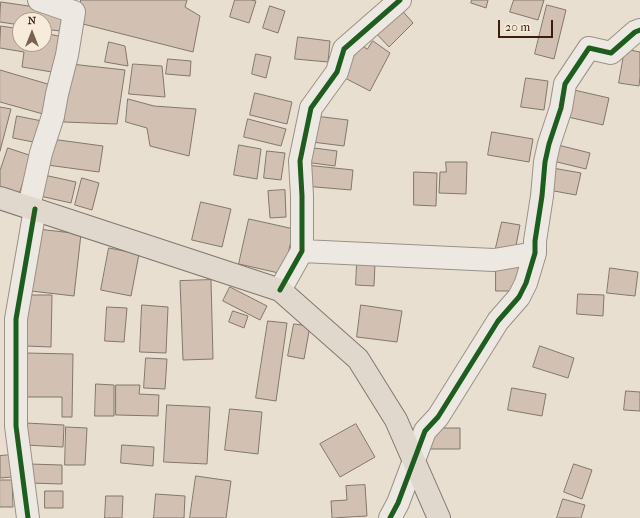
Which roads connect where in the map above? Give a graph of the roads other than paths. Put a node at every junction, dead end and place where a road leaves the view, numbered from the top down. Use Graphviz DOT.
graph roads {
  1 [pos="39,0"];
  2 [pos="400,0"];
  3 [pos="640,30"];
  4 [pos="0,198"];
  5 [pos="32,208"];
  6 [pos="302,251"];
  7 [pos="534,253"];
  8 [pos="280,290"];
  9 [pos="413,459"];
  10 [pos="28,518"];
  11 [pos="390,518"];
  12 [pos="439,518"];
  1 -- 5 [label="street"];
  2 -- 6 [label="street"];
  3 -- 7 [label="street"];
  4 -- 5 [label="main road"];
  5 -- 8 [label="main road"];
  5 -- 10 [label="street"];
  6 -- 7 [label="street"];
  6 -- 8 [label="street"];
  7 -- 9 [label="street"];
  8 -- 9 [label="main road"];
  9 -- 11 [label="street"];
  9 -- 12 [label="main road"];
}
